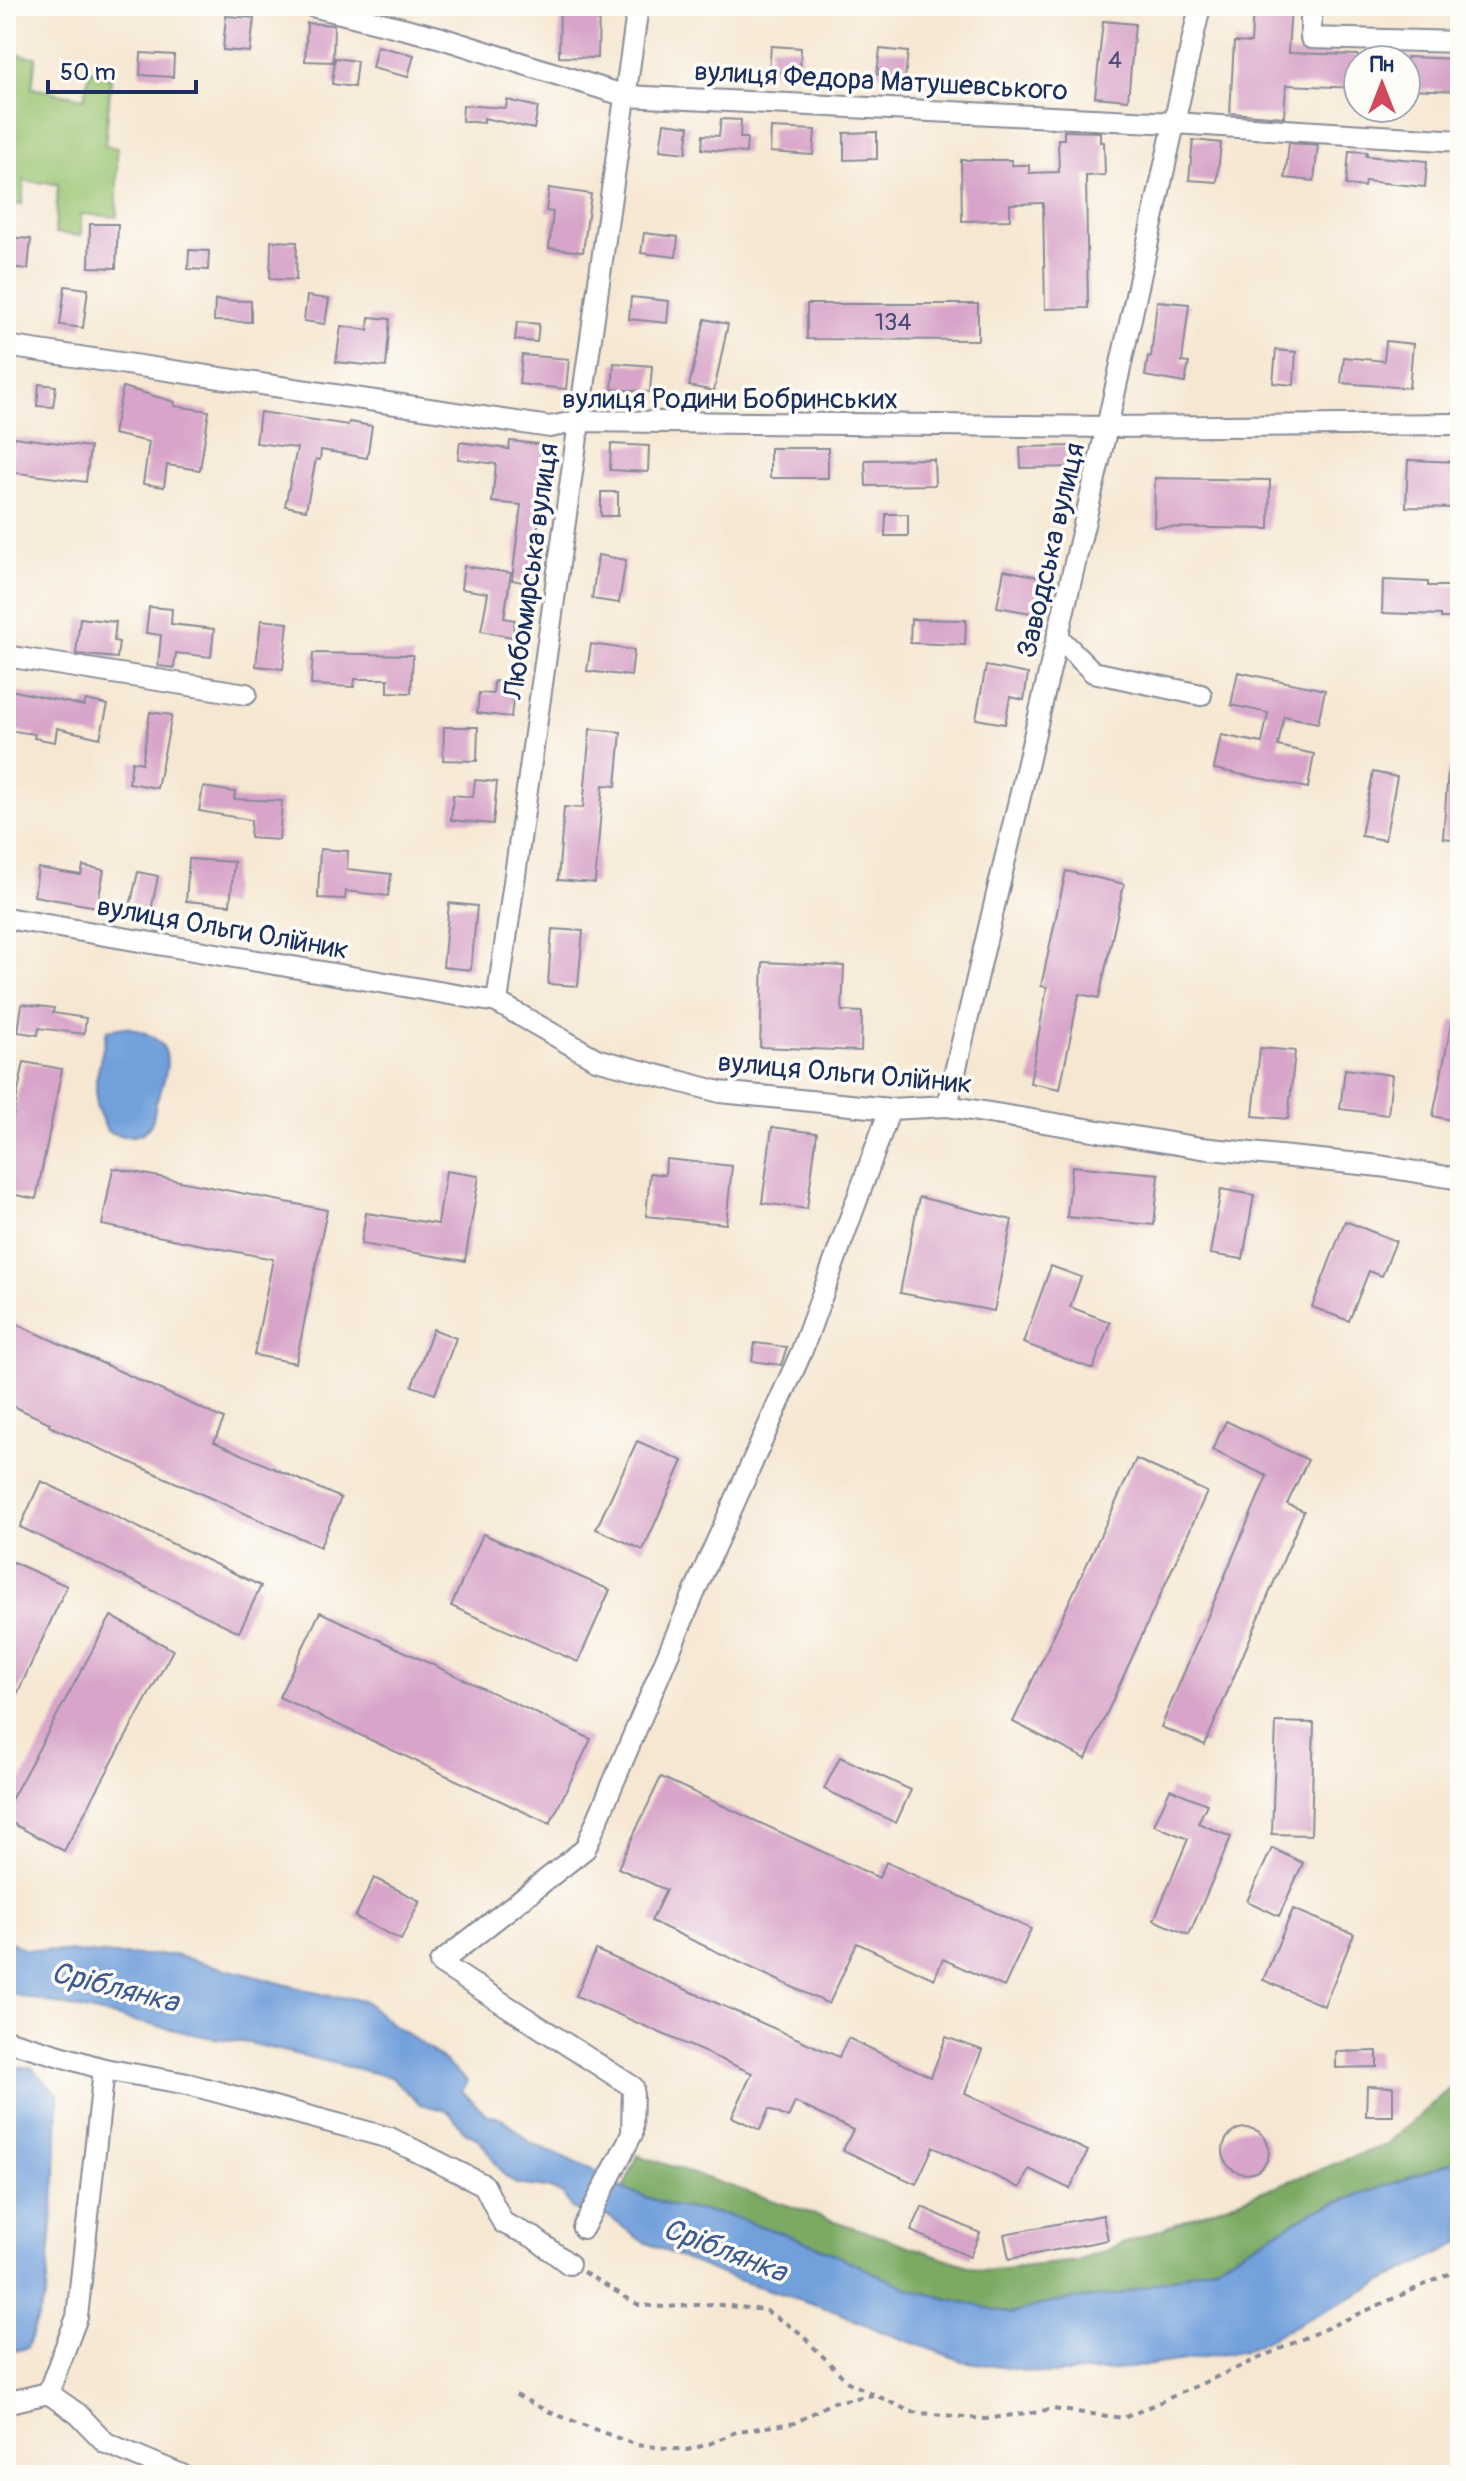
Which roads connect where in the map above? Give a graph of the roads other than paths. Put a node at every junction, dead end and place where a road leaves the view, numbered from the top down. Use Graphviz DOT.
graph roads {
  1 [pos="312,6"];
  2 [pos="638,6"];
  3 [pos="1200,6"];
  4 [pos="1311,6"];
  5 [pos="1460,42"];
  6 [pos="626,96"];
  7 [pos="1174,123"];
  8 [pos="1460,141"];
  9 [pos="6,346"];
  10 [pos="579,421"];
  11 [pos="1460,424"];
  12 [pos="1107,427"];
  13 [pos="1058,637"];
  14 [pos="6,656"];
  15 [pos="246,694"];
  16 [pos="1201,695"];
  17 [pos="6,918"];
  18 [pos="497,1002"];
  19 [pos="947,1106"];
  20 [pos="890,1109"];
  21 [pos="1460,1179"];
  22 [pos="6,2040"];
  23 [pos="104,2069"];
  24 [pos="583,2228"];
  25 [pos="569,2264"];
  26 [pos="48,2393"];
  27 [pos="6,2403"];
  28 [pos="182,2475"];
  1 -- 6 [label="street, вулиця Федора Матушевського"];
  2 -- 6 [label="street, Любомирська вулиця"];
  3 -- 7 [label="street, Заводська вулиця"];
  4 -- 5 [label="street"];
  6 -- 7 [label="street, вулиця Федора Матушевського"];
  6 -- 10 [label="street, Любомирська вулиця"];
  7 -- 8 [label="street, вулиця Федора Матушевського"];
  7 -- 12 [label="street, Заводська вулиця"];
  9 -- 10 [label="street, вулиця Родини Бобринських"];
  10 -- 12 [label="street, вулиця Родини Бобринських"];
  10 -- 18 [label="street, Любомирська вулиця"];
  11 -- 12 [label="street, вулиця Родини Бобринських"];
  12 -- 13 [label="street, Заводська вулиця"];
  13 -- 16 [label="street"];
  13 -- 19 [label="street, Заводська вулиця"];
  14 -- 15 [label="street"];
  17 -- 18 [label="street, вулиця Ольги Олійник"];
  18 -- 20 [label="street, вулиця Ольги Олійник"];
  19 -- 20 [label="street, вулиця Ольги Олійник"];
  19 -- 21 [label="street, вулиця Ольги Олійник"];
  20 -- 24 [label="street"];
  22 -- 23 [label="street"];
  23 -- 25 [label="street"];
  23 -- 26 [label="street"];
  26 -- 27 [label="street"];
  26 -- 28 [label="street"];
}
